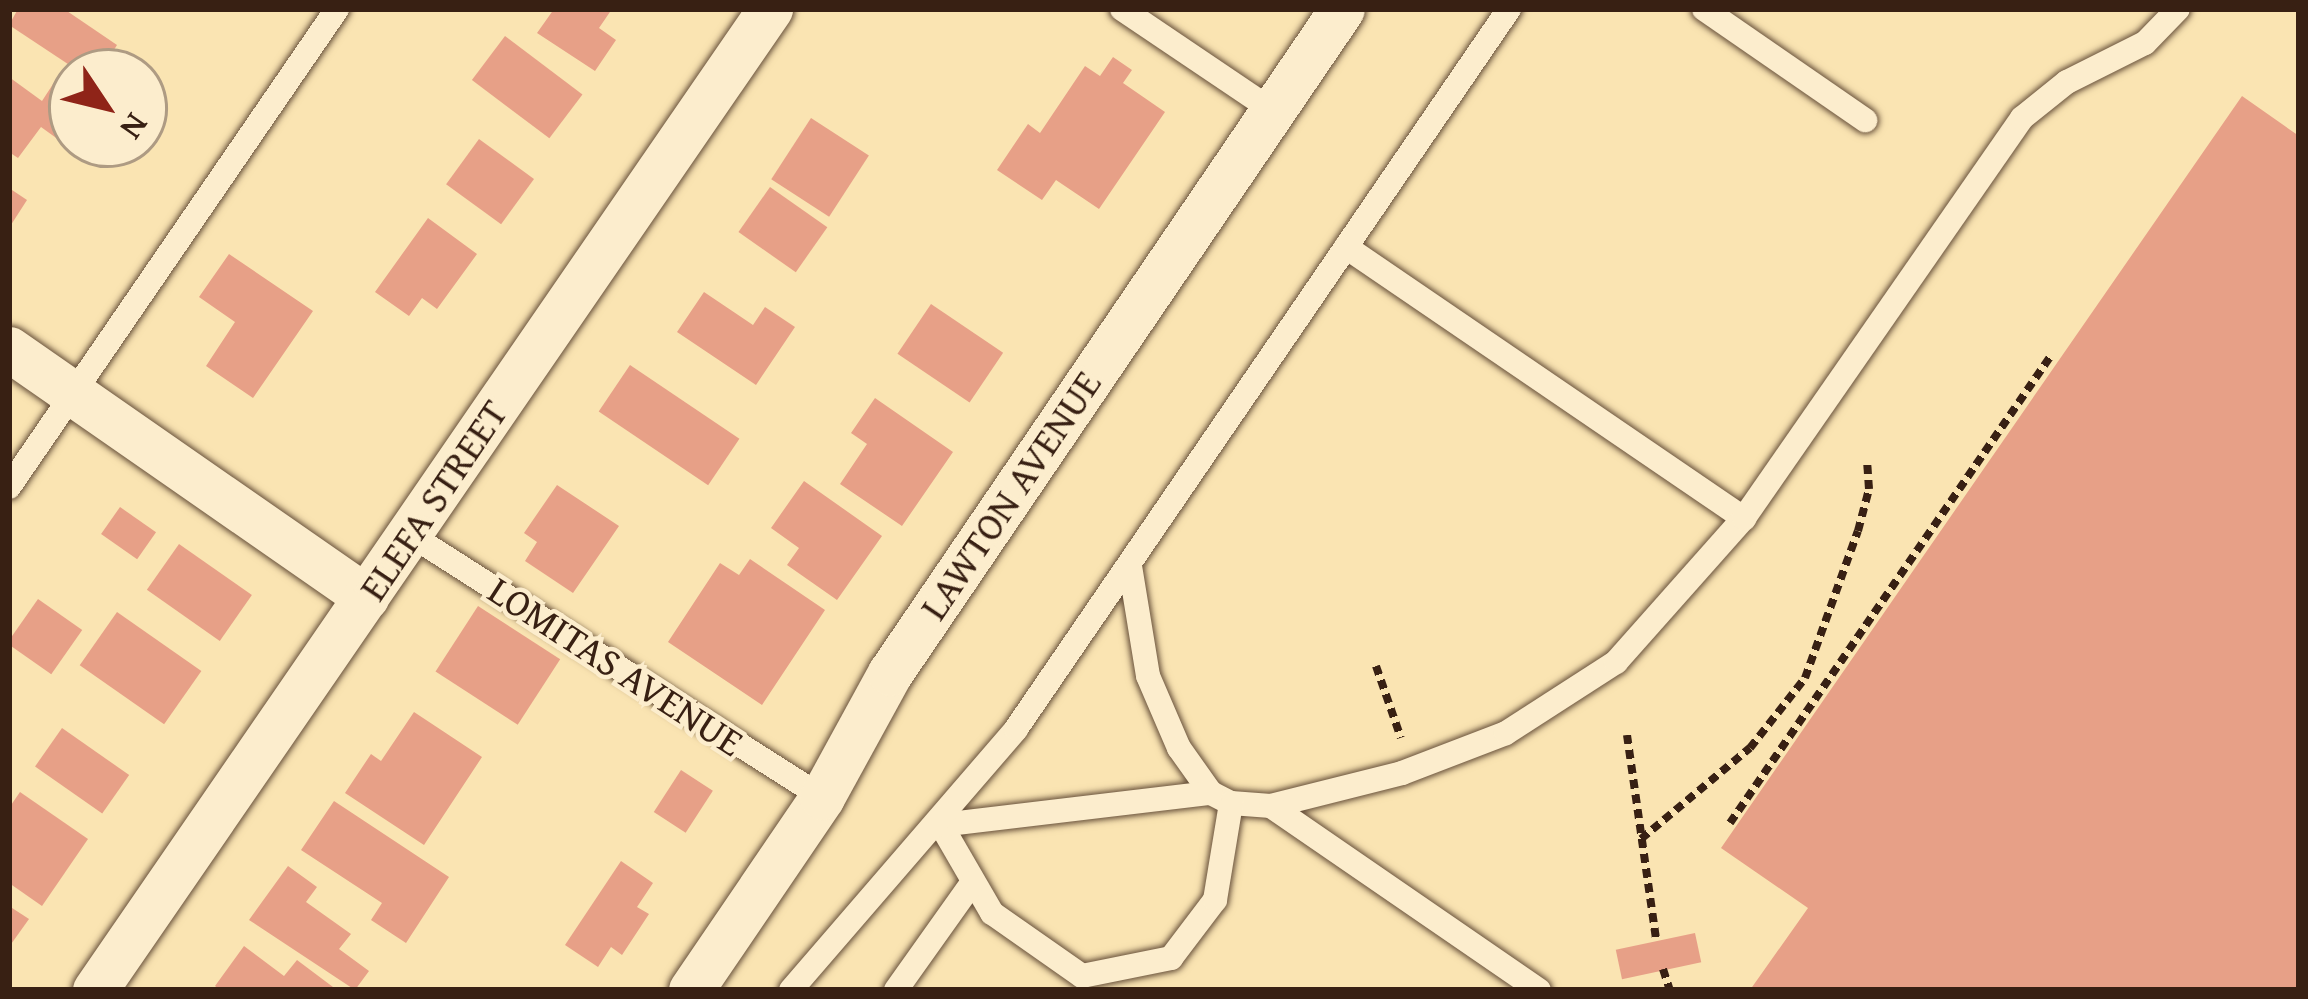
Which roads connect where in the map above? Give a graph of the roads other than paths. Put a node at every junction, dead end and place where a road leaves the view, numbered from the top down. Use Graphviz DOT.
graph roads {
  1 [pos="337,9"];
  2 [pos="770,9"];
  3 [pos="1122,9"];
  4 [pos="1342,9"];
  5 [pos="1509,9"];
  6 [pos="1703,9"];
  7 [pos="2178,9"];
  8 [pos="1272,110"];
  9 [pos="1865,120"];
  10 [pos="1346,247"];
  11 [pos="9,349"];
  12 [pos="72,396"];
  13 [pos="9,487"];
  14 [pos="1744,518"];
  15 [pos="409,534"];
  16 [pos="1130,566"];
  17 [pos="366,597"];
  18 [pos="822,797"];
  19 [pos="1221,798"];
  20 [pos="1270,806"];
  21 [pos="940,825"];
  22 [pos="973,883"];
  23 [pos="95,990"];
  24 [pos="691,990"];
  25 [pos="791,990"];
  26 [pos="896,990"];
  27 [pos="1539,990"];
  1 -- 12 [label="lane"];
  2 -- 15 [label="street, ELEFA STREET"];
  3 -- 8 [label="lane"];
  4 -- 8 [label="street, LAWTON AVENUE"];
  5 -- 10 [label="lane"];
  6 -- 9 [label="lane"];
  7 -- 14 [label="lane"];
  8 -- 18 [label="street, LAWTON AVENUE"];
  10 -- 14 [label="lane"];
  10 -- 16 [label="lane"];
  11 -- 12 [label="street"];
  12 -- 13 [label="lane"];
  12 -- 17 [label="street"];
  14 -- 20 [label="lane"];
  15 -- 17 [label="street, ELEFA STREET"];
  15 -- 18 [label="lane, LOMITAS AVENUE"];
  16 -- 19 [label="lane"];
  16 -- 21 [label="lane"];
  17 -- 23 [label="street, ELEFA STREET"];
  18 -- 24 [label="street, LAWTON AVENUE"];
  19 -- 20 [label="lane"];
  19 -- 21 [label="lane"];
  19 -- 22 [label="lane"];
  20 -- 27 [label="lane"];
  21 -- 22 [label="lane"];
  21 -- 25 [label="lane"];
  22 -- 26 [label="lane"];
}
